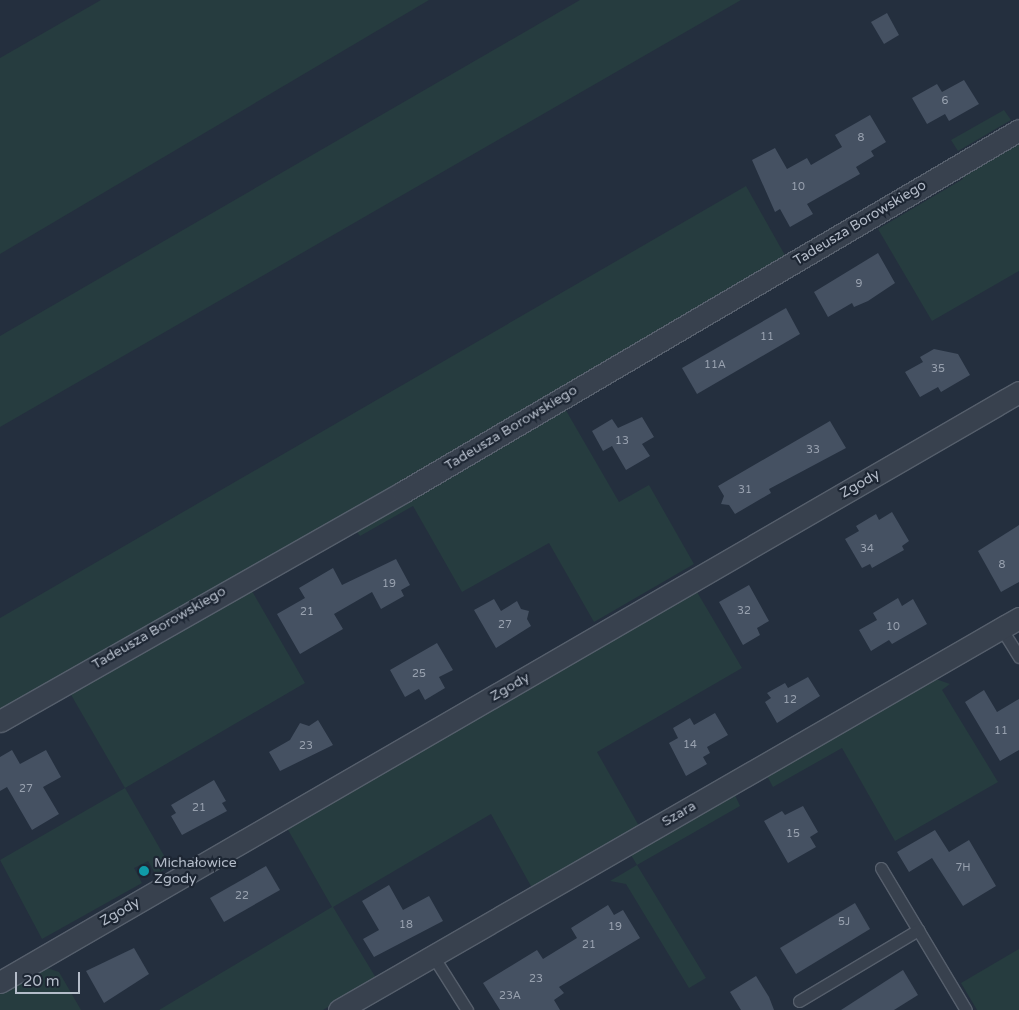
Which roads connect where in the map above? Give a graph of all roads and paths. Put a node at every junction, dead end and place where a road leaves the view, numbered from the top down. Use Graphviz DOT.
graph roads {
  1 [pos="1019,130"];
  2 [pos="1019,392"];
  3 [pos="1010,623"];
  4 [pos="1019,657"];
  5 [pos="0,720"];
  6 [pos="881,868"];
  7 [pos="918,930"];
  8 [pos="433,956"];
  9 [pos="0,982"];
  10 [pos="799,1001"];
  11 [pos="339,1010"];
  12 [pos="466,1010"];
  13 [pos="966,1010"];
  1 -- 5 [label="street, Tadeusza Borowskiego"];
  2 -- 9 [label="street, Zgody"];
  3 -- 4 [label="lane"];
  3 -- 8 [label="street, Szara"];
  6 -- 7 [label="lane"];
  7 -- 10 [label="lane"];
  7 -- 13 [label="lane"];
  8 -- 11 [label="street, Szara"];
  8 -- 12 [label="lane"];
}
